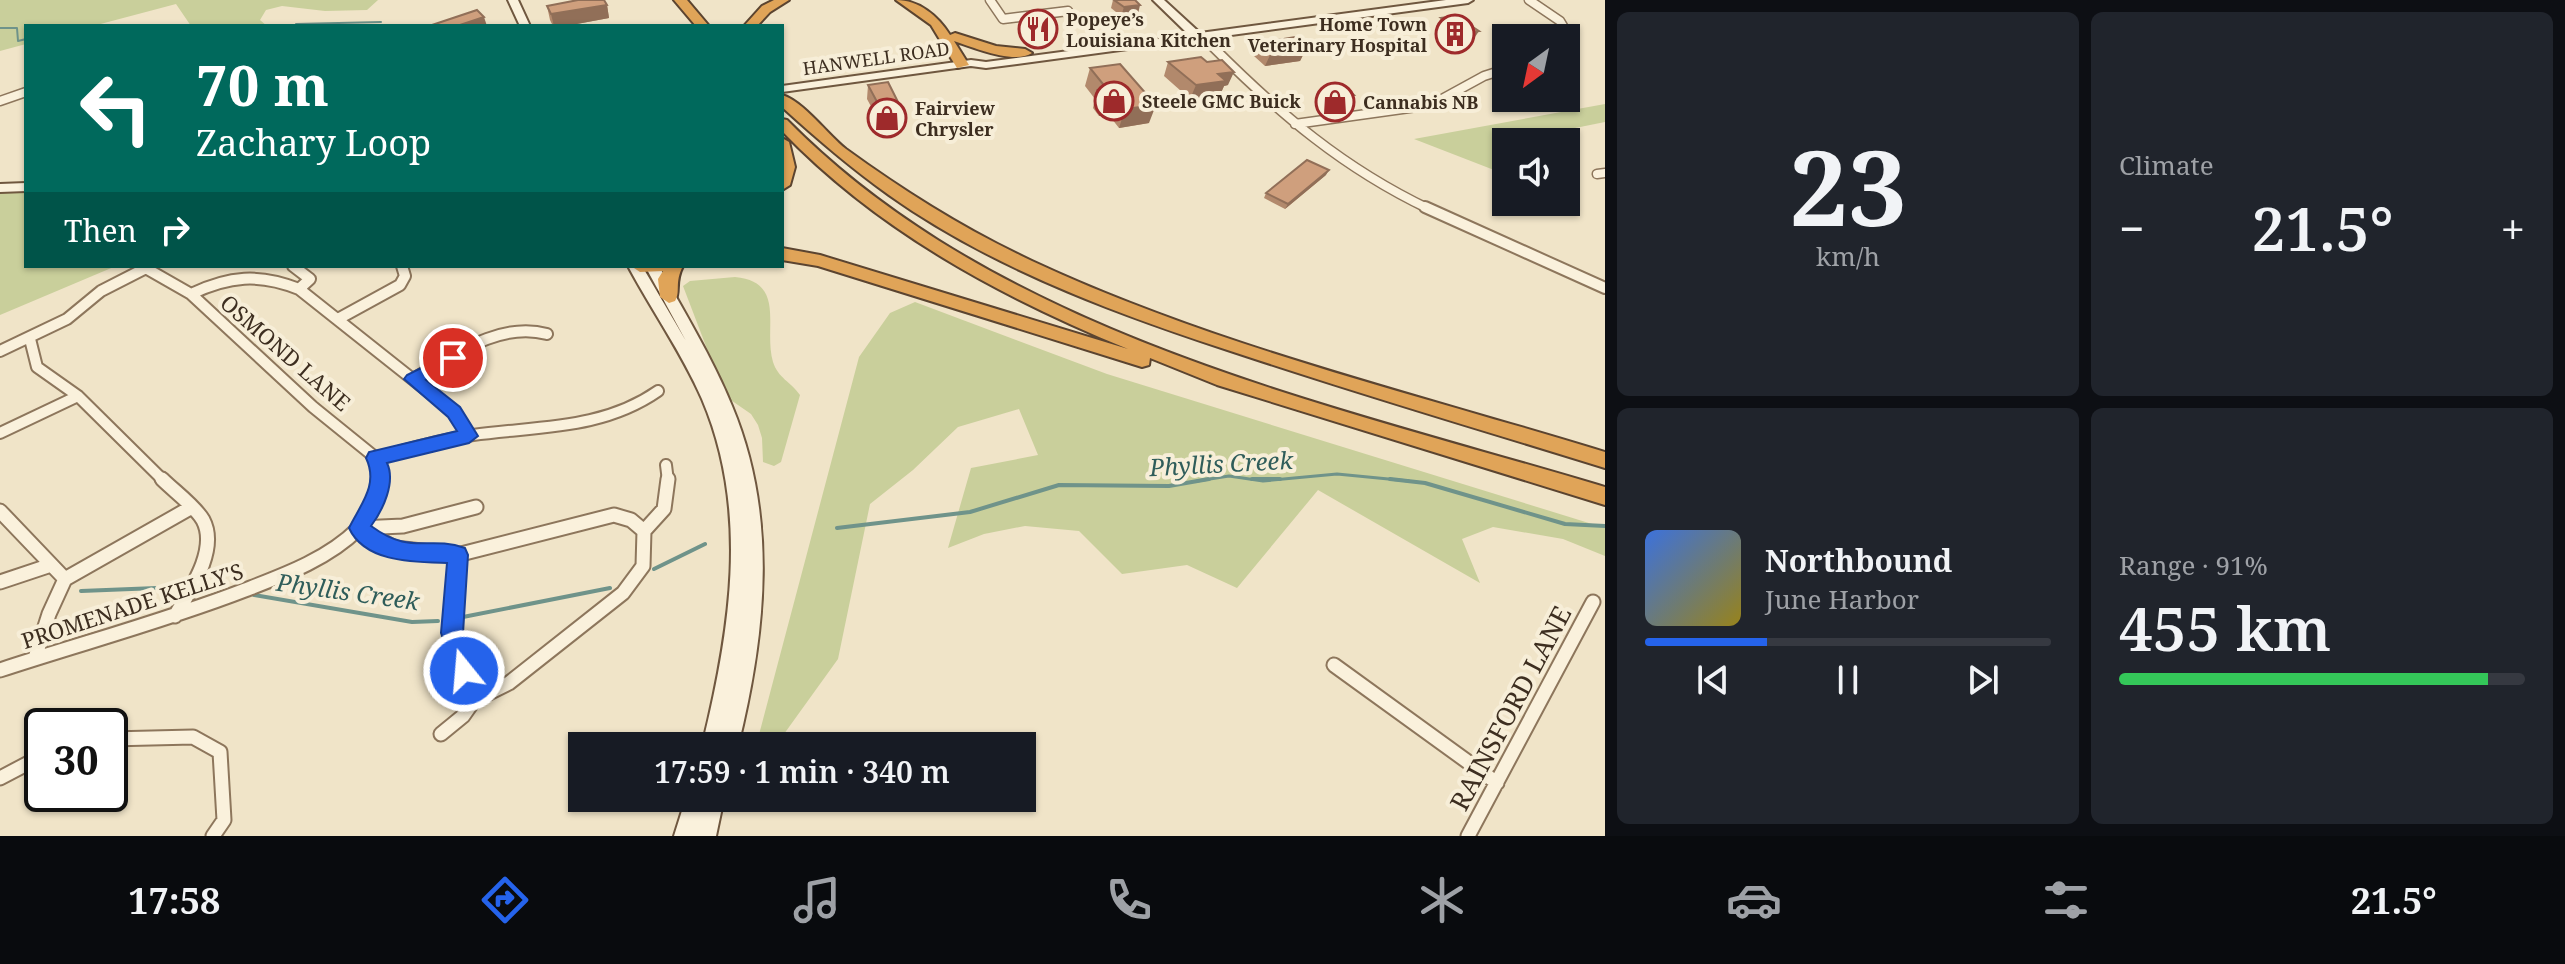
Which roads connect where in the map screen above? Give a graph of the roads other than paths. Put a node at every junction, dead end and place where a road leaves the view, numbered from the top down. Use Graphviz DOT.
graph roads {
  1 [pos="513,0"];
  2 [pos="680,0"];
  3 [pos="697,0"];
  4 [pos="783,0"];
  5 [pos="902,0"];
  6 [pos="917,0"];
  7 [pos="990,0"];
  8 [pos="1156,0"];
  9 [pos="1170,0"];
  10 [pos="1468,0"];
  11 [pos="1529,0"];
  12 [pos="1431,2"];
  13 [pos="1068,11"];
  14 [pos="524,24"];
  15 [pos="701,24"];
  16 [pos="717,24"];
  17 [pos="752,24"];
  18 [pos="1562,24"];
  19 [pos="1269,26"];
  20 [pos="1197,30"];
  21 [pos="1164,35"];
  22 [pos="955,37"];
  23 [pos="1025,53"];
  24 [pos="969,64"];
  25 [pos="1492,73"];
  26 [pos="784,89"];
  27 [pos="24,93"];
  28 [pos="0,101"];
  29 [pos="784,101"];
  30 [pos="1295,124"];
  31 [pos="784,125"];
  32 [pos="784,152"];
  33 [pos="784,178"];
  34 [pos="24,187"];
  35 [pos="0,188"];
  36 [pos="784,254"];
  37 [pos="142,268"];
  38 [pos="146,268"];
  39 [pos="296,268"];
  40 [pos="403,268"];
  41 [pos="649,268"];
  42 [pos="649,268"];
  43 [pos="673,268"];
  44 [pos="1605,288"];
  45 [pos="299,289"];
  46 [pos="191,294"];
  47 [pos="669,297"];
  48 [pos="338,319"];
  49 [pos="547,334"];
  50 [pos="30,339"];
  51 [pos="0,351"];
  52 [pos="413,379"];
  53 [pos="1224,380"];
  54 [pos="658,391"];
  55 [pos="78,396"];
  56 [pos="0,433"];
  57 [pos="469,436"];
  58 [pos="376,458"];
  59 [pos="1605,460"];
  60 [pos="666,465"];
  61 [pos="1605,496"];
  62 [pos="476,507"];
  63 [pos="190,508"];
  64 [pos="0,511"];
  65 [pos="359,528"];
  66 [pos="644,531"];
  67 [pos="457,555"];
  68 [pos="51,565"];
  69 [pos="65,579"];
  70 [pos="0,582"];
  71 [pos="1593,602"];
  72 [pos="175,616"];
  73 [pos="35,658"];
  74 [pos="1334,665"];
  75 [pos="0,670"];
  76 [pos="477,696"];
  77 [pos="715,732"];
  78 [pos="732,732"];
  79 [pos="441,734"];
  80 [pos="128,739"];
  81 [pos="24,765"];
  82 [pos="0,778"];
  83 [pos="1497,783"];
  84 [pos="693,812"];
  85 [pos="710,812"];
  86 [pos="213,836"];
  87 [pos="685,836"];
  88 [pos="705,836"];
  89 [pos="1468,836"];
  1 -- 14 [label="main road"];
  2 -- 15 [label="highway"];
  3 -- 16 [label="highway"];
  4 -- 17 [label="highway"];
  5 -- 24 [label="highway"];
  6 -- 22 [label="highway"];
  7 -- 13 [label="street"];
  8 -- 20 [label="main road"];
  8 -- 21 [label="main road"];
  9 -- 20 [label="main road"];
  10 -- 12 [label="main road, HANWELL ROAD"];
  11 -- 18 [label="street"];
  12 -- 19 [label="main road, HANWELL ROAD"];
  19 -- 20 [label="main road, HANWELL ROAD"];
  19 -- 20 [label="main road, HANWELL ROAD"];
  20 -- 21 [label="main road, HANWELL ROAD"];
  20 -- 24 [label="main road, HANWELL ROAD"];
  20 -- 30 [label="street"];
  21 -- 23 [label="main road, HANWELL ROAD"];
  22 -- 23 [label="highway"];
  22 -- 24 [label="highway"];
  23 -- 24 [label="main road, HANWELL ROAD"];
  24 -- 26 [label="main road, HANWELL ROAD"];
  25 -- 30 [label="street"];
  27 -- 28 [label="street"];
  29 -- 59 [label="highway"];
  30 -- 44 [label="street"];
  31 -- 53 [label="highway"];
  32 -- 33 [label="highway"];
  34 -- 35 [label="main road"];
  36 -- 53 [label="highway"];
  37 -- 50 [label="street, OSMOND LANE"];
  38 -- 46 [label="street, OSMOND LANE"];
  39 -- 45 [label="street"];
  40 -- 48 [label="street"];
  41 -- 47 [label="main road"];
  42 -- 77 [label="main road"];
  43 -- 47 [label="highway"];
  45 -- 46 [label="street"];
  45 -- 48 [label="street"];
  46 -- 58 [label="street, OSMOND LANE"];
  47 -- 78 [label="main road"];
  48 -- 52 [label="street"];
  49 -- 52 [label="street"];
  50 -- 51 [label="street, OSMOND LANE"];
  50 -- 55 [label="street"];
  52 -- 57 [label="street"];
  53 -- 61 [label="highway"];
  54 -- 57 [label="street"];
  55 -- 56 [label="street"];
  55 -- 63 [label="street"];
  57 -- 58 [label="street"];
  58 -- 65 [label="street"];
  60 -- 66 [label="street"];
  62 -- 65 [label="street"];
  63 -- 69 [label="street"];
  63 -- 72 [label="street"];
  64 -- 68 [label="street"];
  65 -- 67 [label="street"];
  65 -- 72 [label="street, PROMENADE KELLY'S"];
  66 -- 67 [label="street"];
  66 -- 76 [label="street"];
  67 -- 76 [label="street"];
  68 -- 69 [label="street"];
  68 -- 70 [label="street"];
  69 -- 73 [label="street"];
  71 -- 83 [label="street, RAINSFORD LANE"];
  72 -- 73 [label="street, PROMENADE KELLY'S"];
  73 -- 75 [label="street, PROMENADE KELLY'S"];
  74 -- 83 [label="street"];
  76 -- 79 [label="street"];
  80 -- 86 [label="street"];
  81 -- 82 [label="street"];
  83 -- 89 [label="street, RAINSFORD LANE"];
  84 -- 87 [label="main road"];
  85 -- 88 [label="main road"];
}
